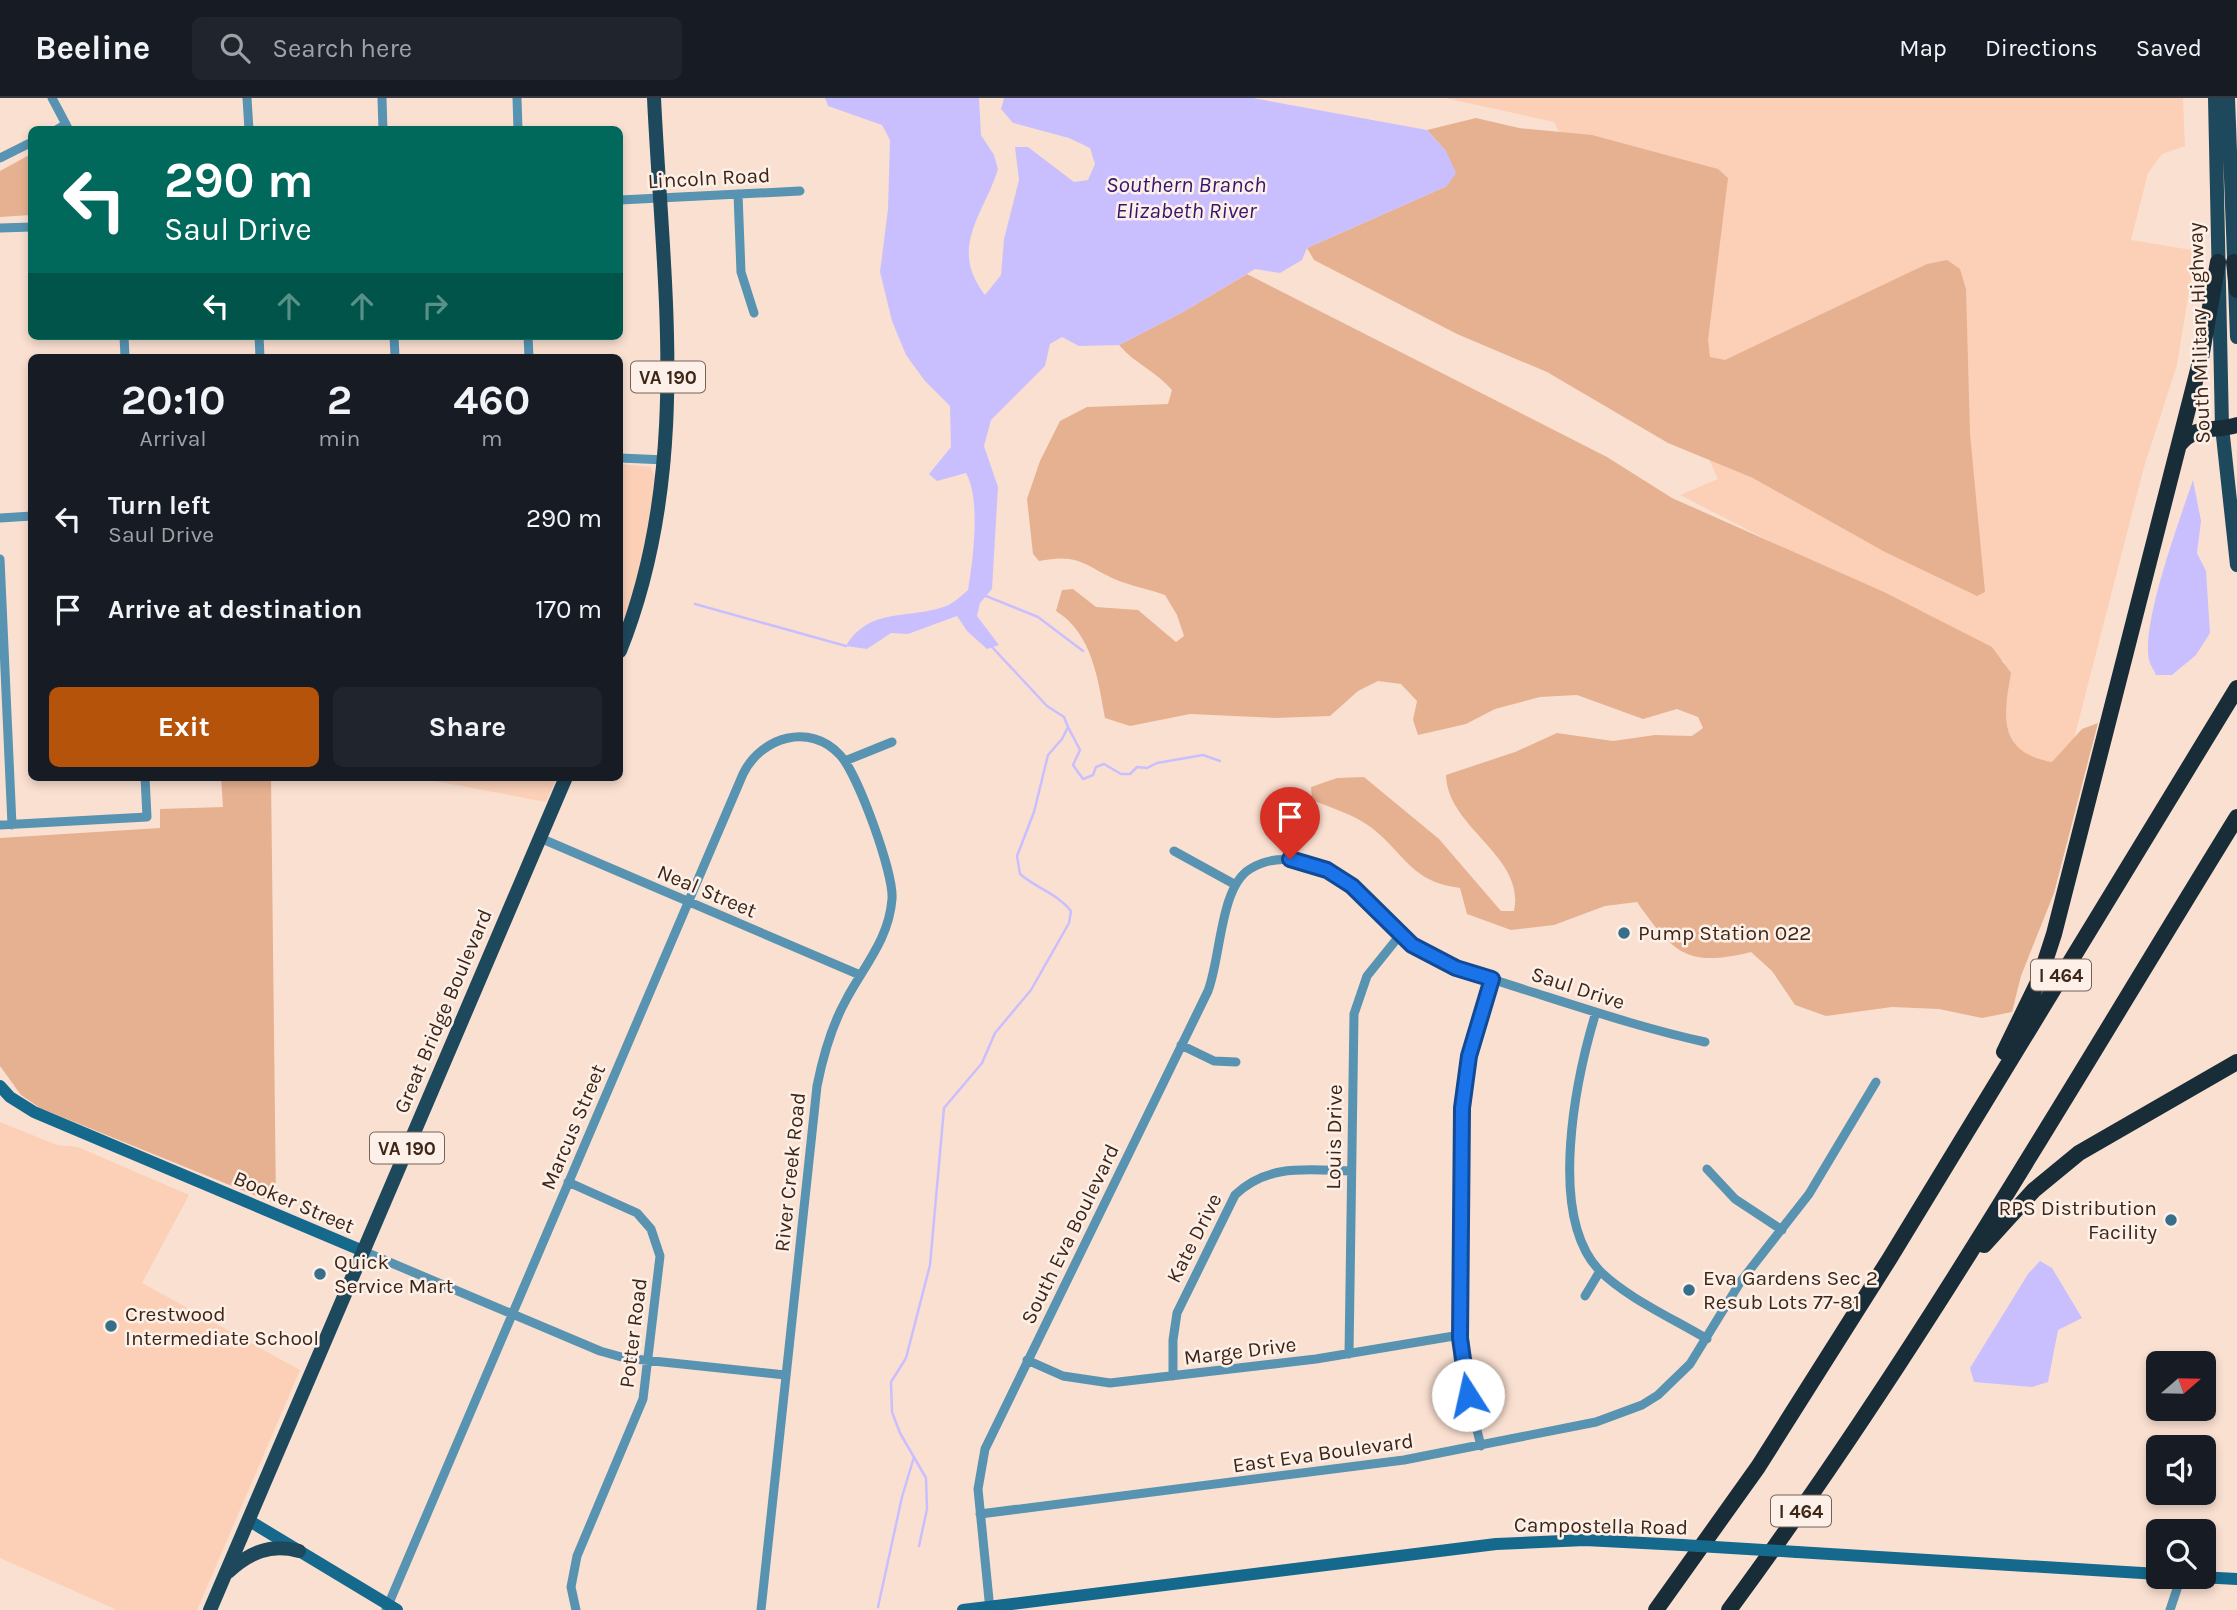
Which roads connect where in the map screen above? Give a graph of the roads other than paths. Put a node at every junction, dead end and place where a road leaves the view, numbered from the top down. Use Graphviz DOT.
graph roads {
  1 [pos="52,98"];
  2 [pos="247,98"];
  3 [pos="382,98"];
  4 [pos="517,98"];
  5 [pos="654,98"];
  6 [pos="2215,98"];
  7 [pos="2228,98"];
  8 [pos="66,126"];
  9 [pos="249,126"];
  10 [pos="383,126"];
  11 [pos="518,126"];
  12 [pos="28,144"];
  13 [pos="2223,145"];
  14 [pos="0,158"];
  15 [pos="800,191"];
  16 [pos="738,194"];
  17 [pos="659,197"];
  18 [pos="623,200"];
  19 [pos="28,227"];
  20 [pos="0,228"];
  21 [pos="2226,262"];
  22 [pos="2237,289"];
  23 [pos="754,313"];
  24 [pos="2237,337"];
  25 [pos="2229,426"];
  26 [pos="2178,447"];
  27 [pos="623,458"];
  28 [pos="666,460"];
  29 [pos="28,516"];
  30 [pos="0,518"];
  31 [pos="0,559"];
  32 [pos="2237,565"];
  33 [pos="623,641"];
  34 [pos="2235,690"];
  35 [pos="892,743"];
  36 [pos="845,761"];
  37 [pos="145,781"];
  38 [pos="564,781"];
  39 [pos="2237,817"];
  40 [pos="0,825"];
  41 [pos="12,825"];
  42 [pos="540,838"];
  43 [pos="1174,851"];
  44 [pos="1234,884"];
  45 [pos="688,902"];
  46 [pos="1400,935"];
  47 [pos="860,975"];
  48 [pos="1492,979"];
  49 [pos="1596,1013"];
  50 [pos="1705,1042"];
  51 [pos="1181,1045"];
  52 [pos="1236,1062"];
  53 [pos="2237,1062"];
  54 [pos="1876,1082"];
  55 [pos="0,1086"];
  56 [pos="1707,1169"];
  57 [pos="1351,1171"];
  58 [pos="568,1182"];
  59 [pos="1782,1230"];
  60 [pos="363,1251"];
  61 [pos="1890,1258"];
  62 [pos="1600,1271"];
  63 [pos="1955,1279"];
  64 [pos="1585,1296"];
  65 [pos="512,1314"];
  66 [pos="1460,1335"];
  67 [pos="1707,1339"];
  68 [pos="1349,1354"];
  69 [pos="649,1360"];
  70 [pos="1027,1360"];
  71 [pos="785,1375"];
  72 [pos="1173,1376"];
  73 [pos="1481,1446"];
  74 [pos="980,1514"];
  75 [pos="248,1520"];
  76 [pos="299,1551"];
  77 [pos="2146,1573"];
  78 [pos="224,1576"];
  79 [pos="2216,1578"];
  80 [pos="2237,1579"];
  81 [pos="2177,1589"];
  82 [pos="390,1608"];
  83 [pos="990,1608"];
  84 [pos="209,1610"];
  85 [pos="576,1610"];
  86 [pos="761,1610"];
  87 [pos="963,1610"];
  88 [pos="1656,1610"];
  89 [pos="1729,1610"];
  90 [pos="2170,1610"];
  1 -- 8 [label="street"];
  2 -- 9 [label="street"];
  3 -- 10 [label="street"];
  4 -- 11 [label="street"];
  5 -- 17 [label="main road, VA 190"];
  6 -- 13 [label="main road, South Military Highway"];
  7 -- 13 [label="main road, South Military Highway"];
  12 -- 14 [label="street"];
  13 -- 21 [label="main road, South Military Highway"];
  15 -- 16 [label="street, Lincoln Road"];
  16 -- 17 [label="street, Lincoln Road"];
  16 -- 23 [label="street"];
  17 -- 18 [label="street, Lincoln Road"];
  17 -- 28 [label="main road, VA 190"];
  19 -- 20 [label="street"];
  21 -- 22 [label="highway"];
  21 -- 24 [label="main road, South Military Highway"];
  21 -- 25 [label="main road, South Military Highway"];
  21 -- 26 [label="highway"];
  25 -- 26 [label="highway"];
  25 -- 32 [label="main road, South Military Highway"];
  26 -- 61 [label="highway"];
  27 -- 28 [label="street"];
  28 -- 33 [label="main road, VA 190"];
  29 -- 30 [label="street"];
  31 -- 41 [label="street"];
  34 -- 61 [label="highway, I 464"];
  35 -- 36 [label="street"];
  36 -- 45 [label="street, Marcus Street"];
  36 -- 47 [label="street, River Creek Road"];
  37 -- 41 [label="street"];
  38 -- 42 [label="main road, Great Bridge Boulevard / VA 190"];
  39 -- 63 [label="highway, I 464"];
  40 -- 41 [label="street"];
  42 -- 45 [label="street, Neal Street"];
  42 -- 60 [label="main road, Great Bridge Boulevard / VA 190"];
  43 -- 44 [label="street"];
  44 -- 46 [label="street, Saul Drive"];
  44 -- 51 [label="street, South Eva Boulevard"];
  45 -- 47 [label="street, Neal Street"];
  45 -- 58 [label="street, Marcus Street"];
  46 -- 48 [label="street, Saul Drive"];
  46 -- 57 [label="street, Louis Drive"];
  47 -- 71 [label="street, River Creek Road"];
  48 -- 49 [label="street, Saul Drive"];
  48 -- 66 [label="street"];
  49 -- 50 [label="street, Saul Drive"];
  49 -- 62 [label="street"];
  51 -- 52 [label="street"];
  51 -- 70 [label="street, South Eva Boulevard"];
  53 -- 63 [label="highway"];
  54 -- 59 [label="street, East Eva Boulevard"];
  55 -- 60 [label="main road, Booker Street"];
  56 -- 59 [label="street"];
  57 -- 68 [label="street, Louis Drive"];
  57 -- 72 [label="street, Kate Drive"];
  58 -- 65 [label="street, Marcus Street"];
  58 -- 69 [label="street, Potter Road"];
  59 -- 67 [label="street, East Eva Boulevard"];
  60 -- 65 [label="street, Booker Street"];
  60 -- 75 [label="main road, Great Bridge Boulevard / VA 190"];
  61 -- 88 [label="highway, I 464"];
  62 -- 64 [label="street"];
  62 -- 67 [label="street"];
  63 -- 89 [label="highway, I 464"];
  65 -- 69 [label="street, Booker Street"];
  65 -- 82 [label="street, Marcus Street"];
  66 -- 68 [label="street, Marge Drive"];
  66 -- 73 [label="street"];
  67 -- 73 [label="street, East Eva Boulevard"];
  68 -- 72 [label="street, Marge Drive"];
  69 -- 71 [label="street, Booker Street"];
  69 -- 85 [label="street, Potter Road"];
  70 -- 72 [label="street, Marge Drive"];
  70 -- 74 [label="street, South Eva Boulevard"];
  71 -- 86 [label="street, River Creek Road"];
  73 -- 74 [label="street, East Eva Boulevard"];
  74 -- 83 [label="street, South Eva Boulevard"];
  75 -- 76 [label="main road"];
  75 -- 78 [label="main road, Great Bridge Boulevard / VA 190"];
  76 -- 78 [label="main road"];
  76 -- 82 [label="main road"];
  77 -- 83 [label="main road, Campostella Road, bridge"];
  78 -- 84 [label="main road, Great Bridge Boulevard / VA 190"];
  79 -- 80 [label="main road"];
  81 -- 90 [label="street"];
  83 -- 87 [label="main road, Campostella Road"];
}
